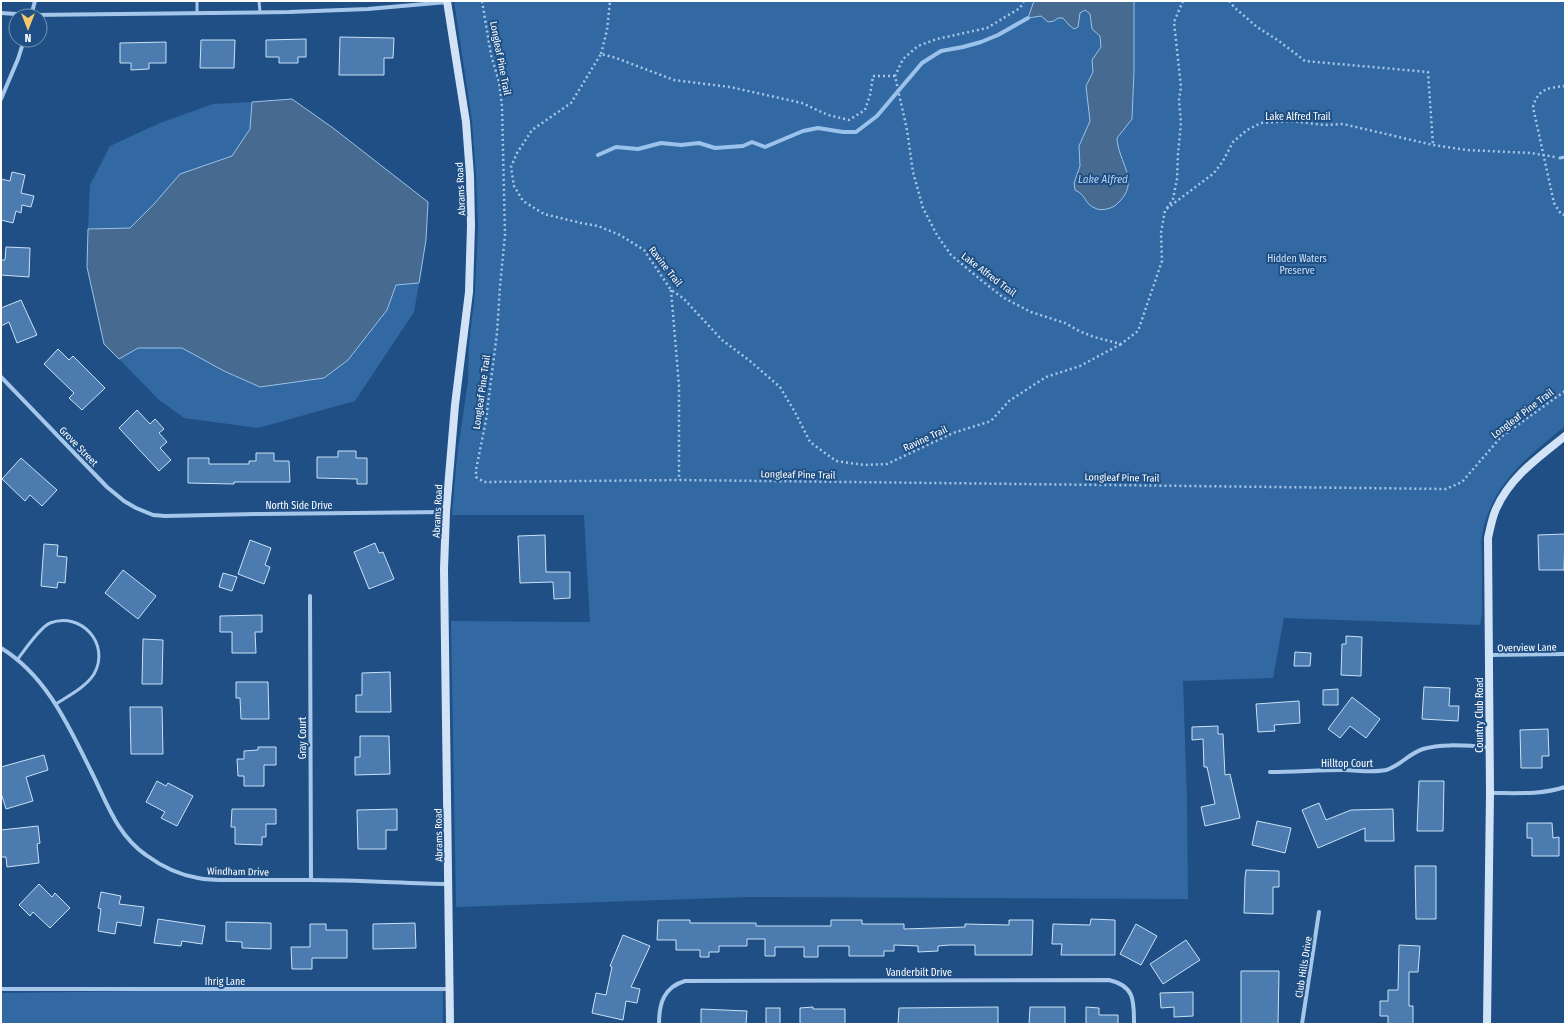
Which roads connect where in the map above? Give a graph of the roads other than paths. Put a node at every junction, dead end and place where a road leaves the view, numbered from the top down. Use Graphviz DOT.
graph roads {
  1 [pos="197,1"];
  2 [pos="259,1"];
  3 [pos="447,1"];
  4 [pos="260,12"];
  5 [pos="198,13"];
  6 [pos="48,16"];
  7 [pos="21,48"];
  8 [pos="1,99"];
  9 [pos="1565,157"];
  10 [pos="1560,158"];
  11 [pos="1,377"];
  12 [pos="1565,436"];
  13 [pos="446,512"];
  14 [pos="153,515"];
  15 [pos="310,596"];
  16 [pos="1,648"];
  17 [pos="1565,654"];
  18 [pos="1489,655"];
  19 [pos="17,660"];
  20 [pos="56,704"];
  21 [pos="1489,747"];
  22 [pos="1270,772"];
  23 [pos="1565,787"];
  24 [pos="1490,793"];
  25 [pos="311,880"];
  26 [pos="448,884"];
  27 [pos="1319,912"];
  28 [pos="1,989"];
  29 [pos="449,989"];
  30 [pos="450,1024"];
  31 [pos="659,1024"];
  32 [pos="1134,1024"];
  33 [pos="1302,1024"];
  34 [pos="1487,1024"];
  1 -- 5 [label="lane"];
  2 -- 4 [label="lane"];
  3 -- 4 [label="street"];
  3 -- 13 [label="street, Abrams Road"];
  4 -- 5 [label="street"];
  5 -- 6 [label="street"];
  7 -- 8 [label="street"];
  9 -- 10 [label="lane"];
  11 -- 14 [label="street, Grove Street"];
  12 -- 18 [label="street, Country Club Road"];
  13 -- 14 [label="street, North Side Drive"];
  13 -- 26 [label="street, Abrams Road"];
  15 -- 25 [label="street, Gray Court"];
  16 -- 19 [label="street, Windham Drive"];
  17 -- 18 [label="street, Overview Lane"];
  18 -- 21 [label="street, Country Club Road"];
  19 -- 20 [label="street, Windham Drive"];
  19 -- 20 [label="lane"];
  20 -- 25 [label="street, Windham Drive"];
  21 -- 22 [label="street, Hilltop Court"];
  21 -- 24 [label="street, Country Club Road"];
  23 -- 24 [label="street"];
  24 -- 34 [label="street, Country Club Road"];
  25 -- 26 [label="street, Windham Drive"];
  26 -- 29 [label="street, Abrams Road"];
  27 -- 33 [label="street, Club Hills Drive"];
  28 -- 29 [label="street, Ihrig Lane"];
  29 -- 30 [label="street, Abrams Road"];
  31 -- 32 [label="street, Vanderbilt Drive"];
}
